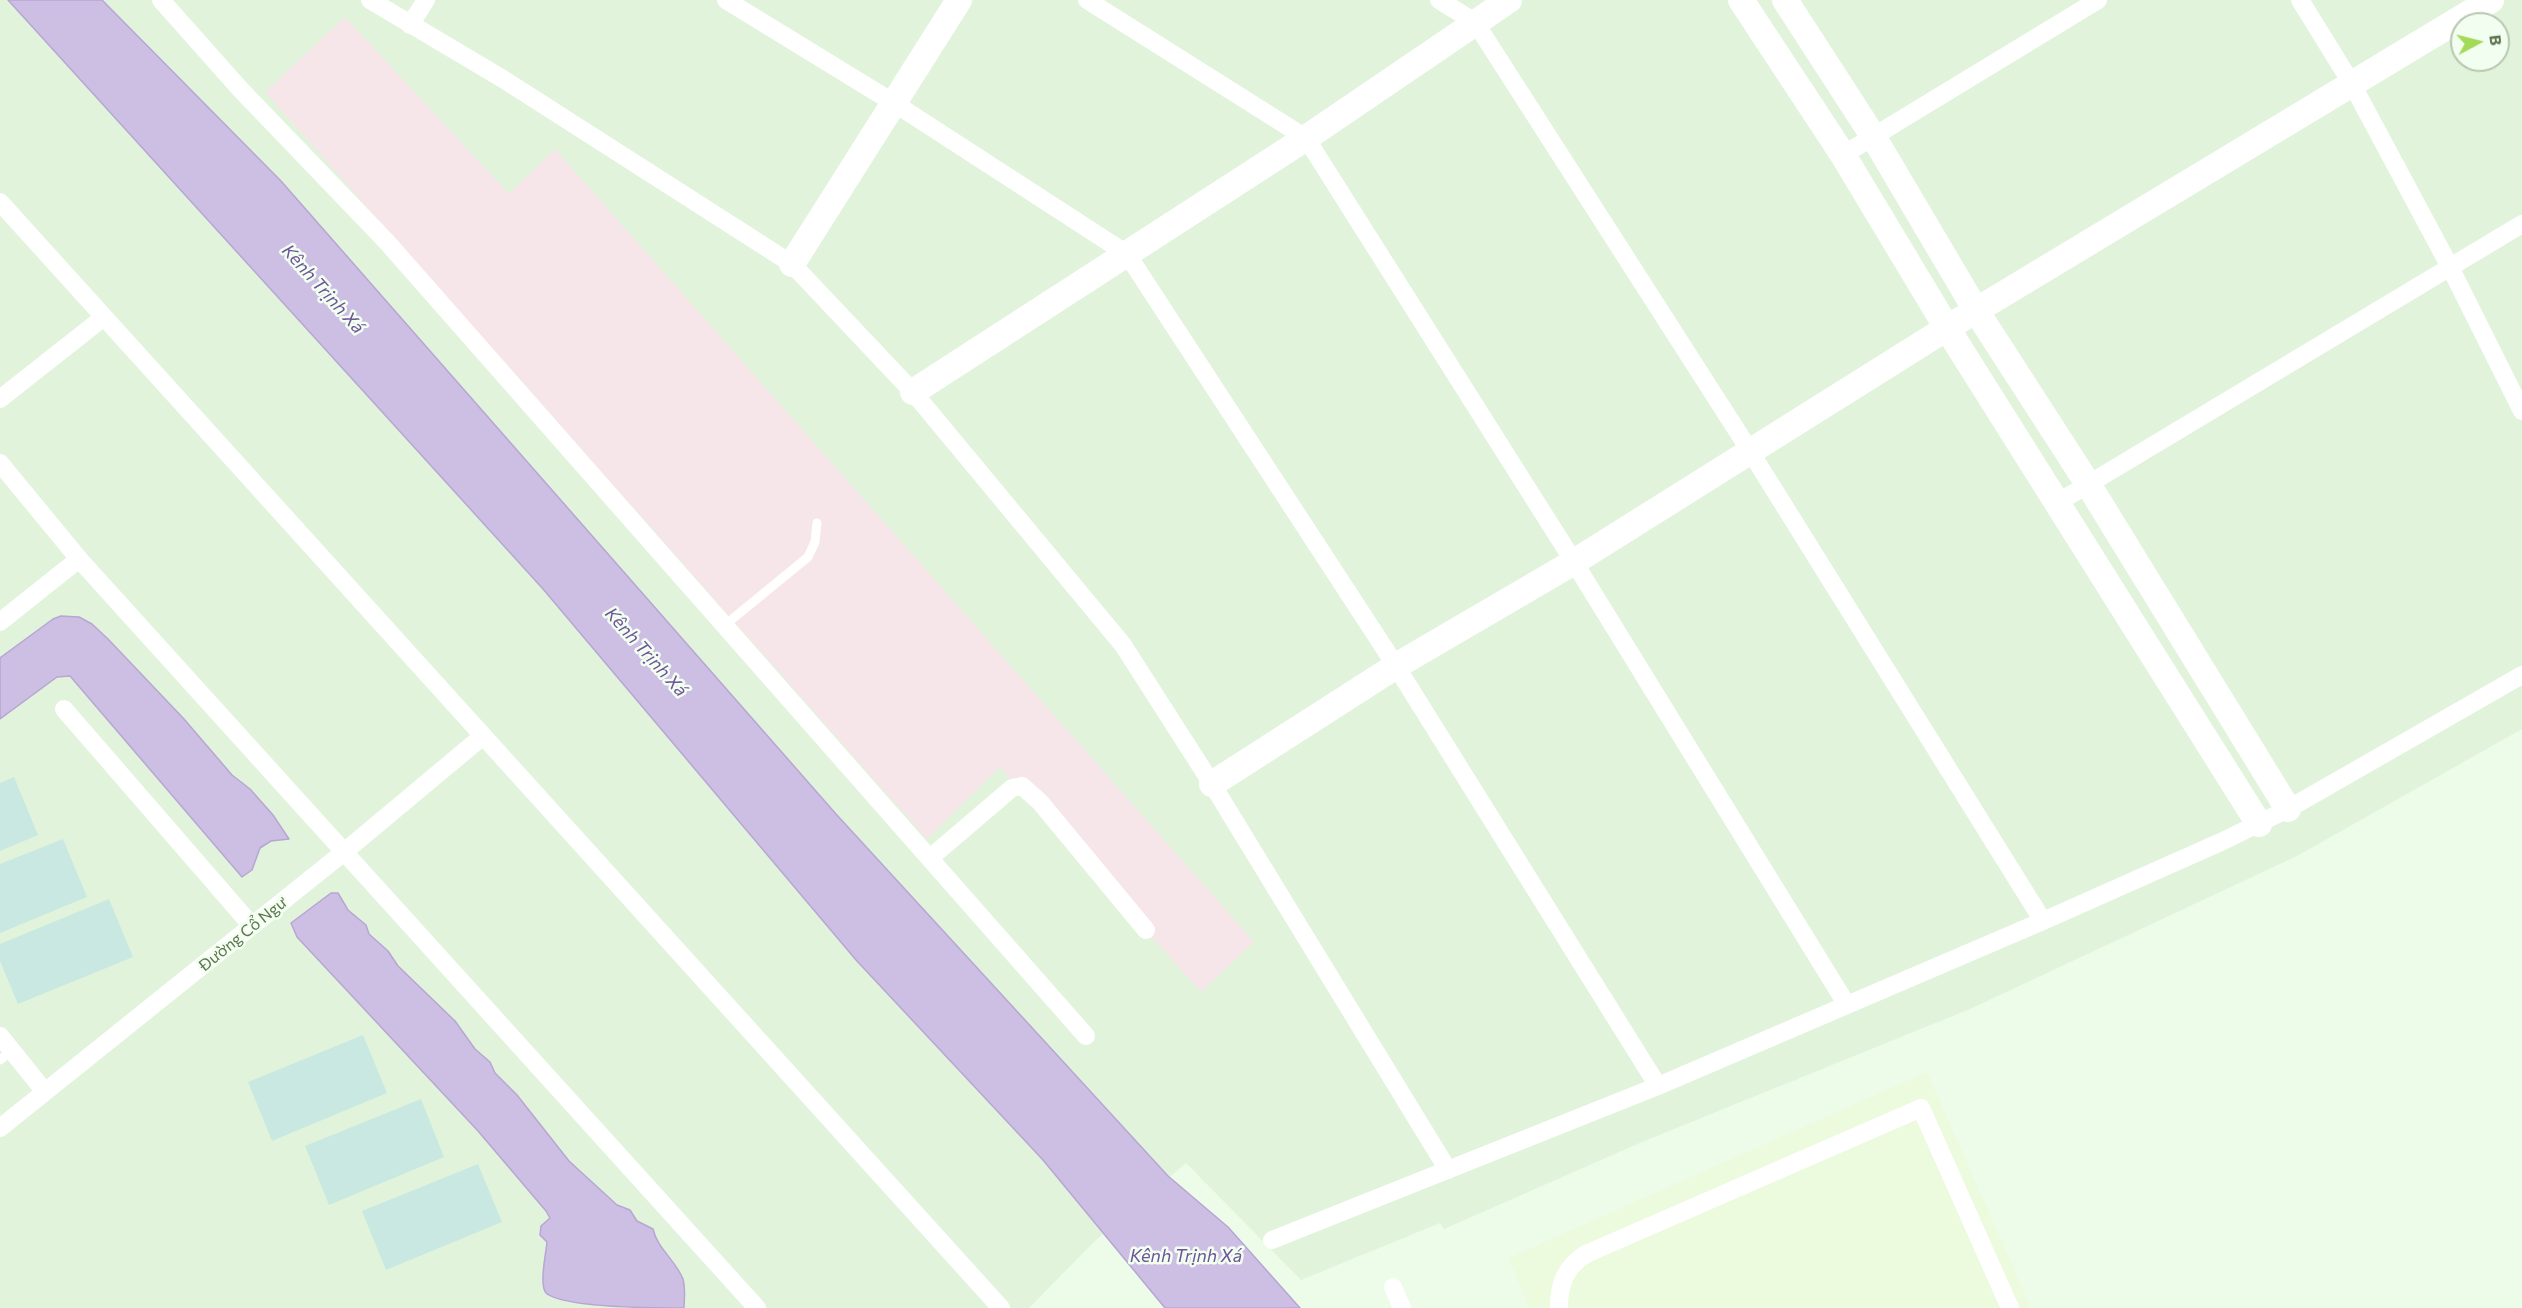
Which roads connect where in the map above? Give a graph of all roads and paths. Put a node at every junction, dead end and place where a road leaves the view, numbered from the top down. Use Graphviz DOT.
graph roads {
  1 [pos="160,0"];
  2 [pos="370,0"];
  3 [pos="426,0"];
  4 [pos="726,0"];
  5 [pos="959,0"];
  6 [pos="1087,0"];
  7 [pos="1439,0"];
  8 [pos="1509,0"];
  9 [pos="1741,0"];
  10 [pos="1785,0"];
  11 [pos="2098,0"];
  12 [pos="2300,0"];
  13 [pos="2491,0"];
  14 [pos="1475,22"];
  15 [pos="410,25"];
  16 [pos="2352,84"];
  17 [pos="894,103"];
  18 [pos="1873,136"];
  19 [pos="1306,138"];
  20 [pos="1843,155"];
  21 [pos="0,202"];
  22 [pos="2522,224"];
  23 [pos="1127,254"];
  24 [pos="792,264"];
  25 [pos="2450,267"];
  26 [pos="1977,312"];
  27 [pos="104,317"];
  28 [pos="1947,328"];
  29 [pos="913,392"];
  30 [pos="0,399"];
  31 [pos="2522,411"];
  32 [pos="1750,451"];
  33 [pos="0,463"];
  34 [pos="2088,484"];
  35 [pos="2057,503"];
  36 [pos="817,523"];
  37 [pos="79,559"];
  38 [pos="1574,562"];
  39 [pos="0,622"];
  40 [pos="724,625"];
  41 [pos="1396,666"];
  42 [pos="2522,675"];
  43 [pos="64,709"];
  44 [pos="483,736"];
  45 [pos="1212,784"];
  46 [pos="2288,809"];
  47 [pos="2259,824"];
  48 [pos="344,852"];
  49 [pos="930,858"];
  50 [pos="2043,921"];
  51 [pos="252,926"];
  52 [pos="1146,930"];
  53 [pos="1847,1005"];
  54 [pos="0,1036"];
  55 [pos="1086,1036"];
  56 [pos="6,1055"];
  57 [pos="1658,1086"];
  58 [pos="45,1092"];
  59 [pos="0,1128"];
  60 [pos="1448,1170"];
  61 [pos="1272,1240"];
  62 [pos="1393,1287"];
  63 [pos="757,1308"];
  64 [pos="1001,1308"];
  65 [pos="1402,1308"];
  66 [pos="1559,1308"];
  67 [pos="2010,1308"];
  1 -- 40 [label="street"];
  2 -- 15 [label="street"];
  3 -- 15 [label="street"];
  4 -- 17 [label="street"];
  5 -- 17 [label="street"];
  6 -- 19 [label="street"];
  7 -- 14 [label="street"];
  8 -- 14 [label="street"];
  9 -- 20 [label="street"];
  10 -- 18 [label="street"];
  11 -- 18 [label="street"];
  12 -- 16 [label="street"];
  13 -- 16 [label="street"];
  14 -- 19 [label="street"];
  14 -- 32 [label="street"];
  15 -- 24 [label="street"];
  16 -- 25 [label="street"];
  16 -- 26 [label="street"];
  17 -- 23 [label="street"];
  17 -- 24 [label="street"];
  18 -- 20 [label="street"];
  18 -- 26 [label="street"];
  19 -- 23 [label="street"];
  19 -- 38 [label="street"];
  20 -- 28 [label="street"];
  21 -- 27 [label="street"];
  22 -- 25 [label="street"];
  23 -- 29 [label="street"];
  23 -- 41 [label="street"];
  24 -- 29 [label="street"];
  25 -- 31 [label="street"];
  25 -- 34 [label="street"];
  26 -- 28 [label="street"];
  26 -- 34 [label="street"];
  27 -- 30 [label="street"];
  27 -- 44 [label="street"];
  28 -- 32 [label="street"];
  28 -- 35 [label="street"];
  29 -- 45 [label="street"];
  32 -- 38 [label="street"];
  32 -- 50 [label="street"];
  33 -- 37 [label="street"];
  34 -- 35 [label="street"];
  34 -- 46 [label="street"];
  35 -- 47 [label="street"];
  36 -- 40 [label="lane"];
  37 -- 39 [label="street"];
  37 -- 48 [label="street"];
  38 -- 41 [label="street"];
  38 -- 53 [label="street"];
  40 -- 49 [label="street"];
  41 -- 45 [label="street"];
  41 -- 57 [label="street"];
  42 -- 46 [label="street"];
  43 -- 51 [label="street"];
  44 -- 48 [label="street, Đường Cổ Ngư"];
  44 -- 64 [label="street"];
  45 -- 60 [label="street"];
  46 -- 47 [label="street"];
  47 -- 50 [label="street"];
  48 -- 51 [label="street, Đường Cổ Ngư"];
  48 -- 63 [label="street"];
  49 -- 52 [label="street"];
  49 -- 55 [label="street"];
  50 -- 53 [label="street"];
  51 -- 58 [label="street, Đường Cổ Ngư"];
  53 -- 57 [label="street"];
  54 -- 56 [label="street"];
  56 -- 58 [label="street"];
  57 -- 60 [label="street"];
  58 -- 59 [label="street, Đường Cổ Ngư"];
  60 -- 61 [label="street"];
  62 -- 65 [label="street"];
  66 -- 67 [label="street"];
}
